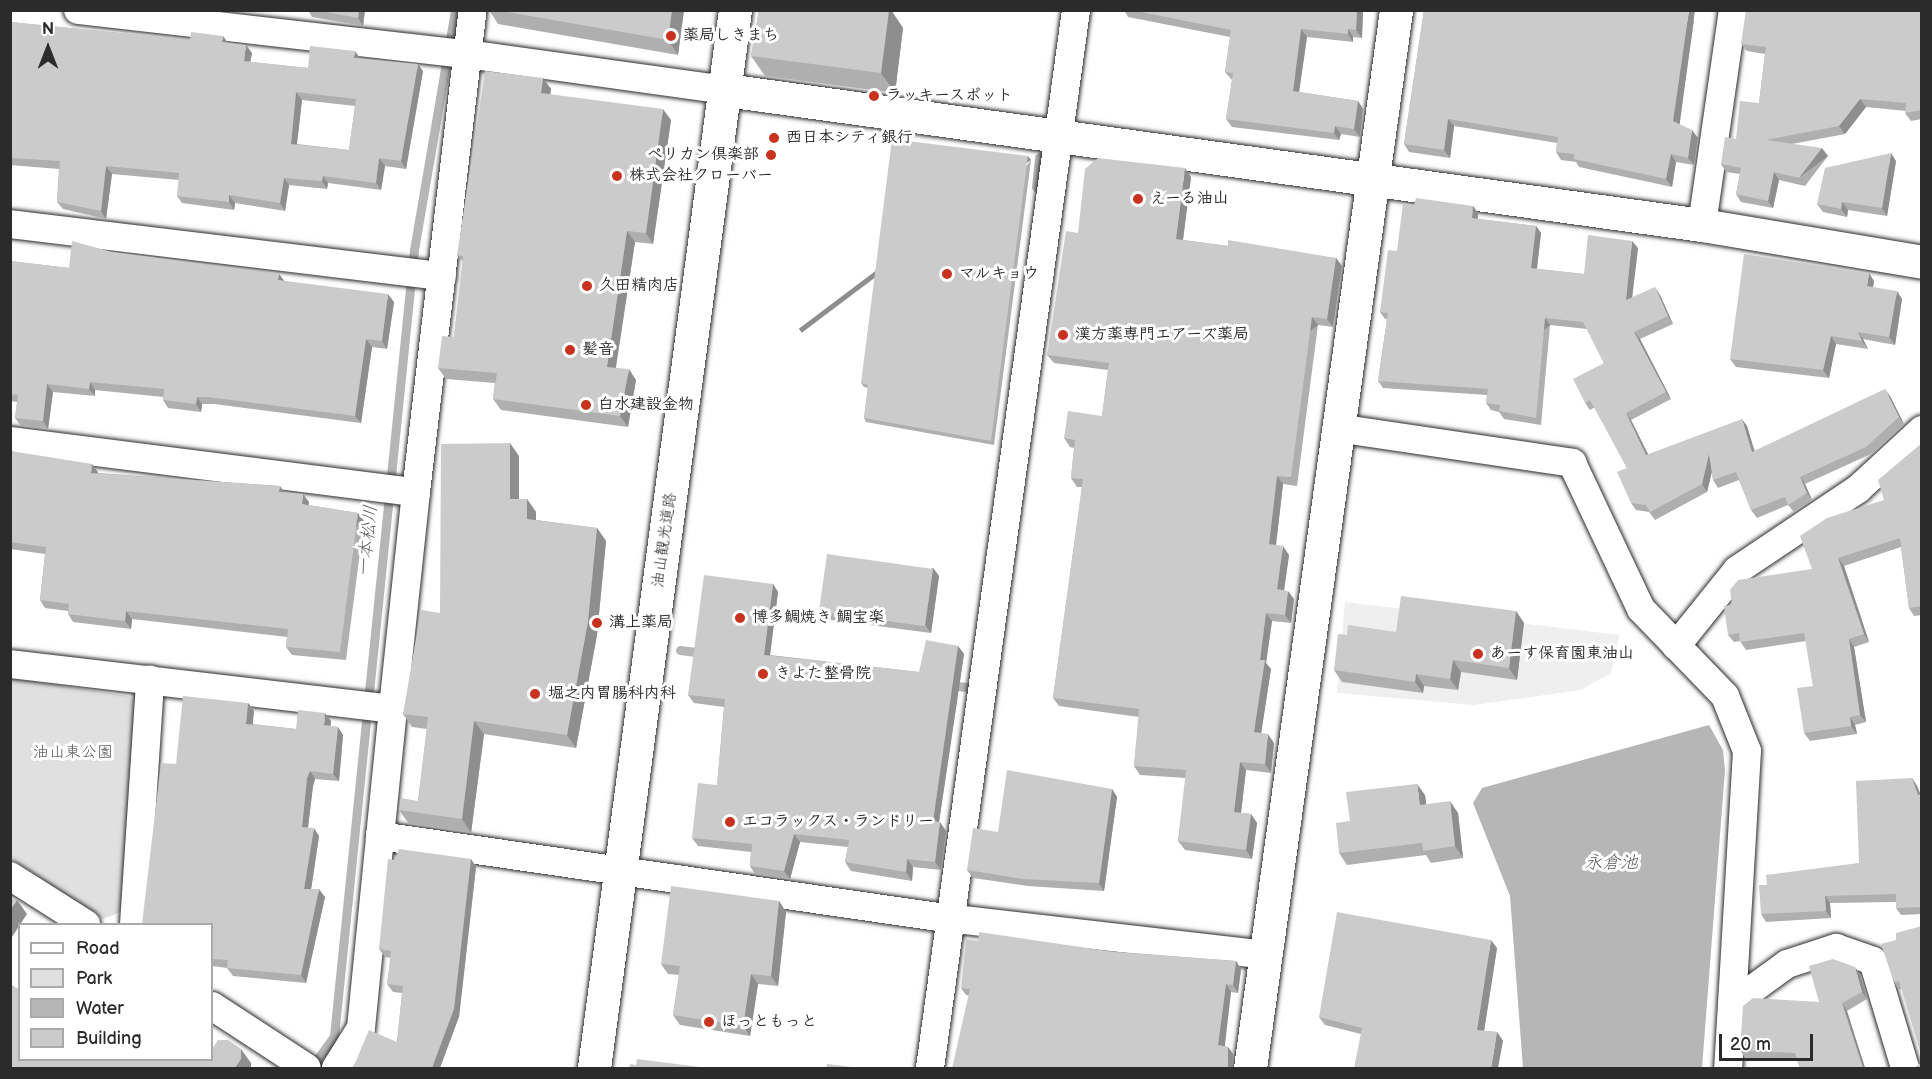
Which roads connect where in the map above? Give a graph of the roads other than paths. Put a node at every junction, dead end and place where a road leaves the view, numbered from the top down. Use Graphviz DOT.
graph roads {
  1 [pos="78,10"];
  2 [pos="473,10"];
  3 [pos="735,10"];
  4 [pos="1076,10"];
  5 [pos="1396,10"];
  6 [pos="1733,10"];
  7 [pos="452,52"];
  8 [pos="726,90"];
  9 [pos="1058,135"];
  10 [pos="1373,179"];
  11 [pos="10,224"];
  12 [pos="1702,225"];
  13 [pos="1922,262"];
  14 [pos="435,276"];
  15 [pos="1343,429"];
  16 [pos="1922,430"];
  17 [pos="10,441"];
  18 [pos="401,490"];
  19 [pos="1676,646"];
  20 [pos="10,664"];
  21 [pos="150,680"];
  22 [pos="387,708"];
  23 [pos="380,836"];
  24 [pos="620,872"];
  25 [pos="10,876"];
  26 [pos="949,918"];
  27 [pos="84,923"];
  28 [pos="134,923"];
  29 [pos="1265,955"];
  30 [pos="1732,1004"];
  31 [pos="213,1007"];
  32 [pos="302,1065"];
  33 [pos="336,1068"];
  34 [pos="594,1068"];
  35 [pos="930,1068"];
  36 [pos="1251,1068"];
  37 [pos="1728,1068"];
  38 [pos="1905,1068"];
  1 -- 7 [label="street"];
  2 -- 7 [label="street"];
  3 -- 8 [label="street, 油山観光道路"];
  4 -- 9 [label="street"];
  5 -- 10 [label="street"];
  6 -- 12 [label="street"];
  7 -- 8 [label="street"];
  7 -- 14 [label="street"];
  8 -- 9 [label="street"];
  8 -- 24 [label="street, 油山観光道路"];
  9 -- 10 [label="street"];
  9 -- 26 [label="street"];
  10 -- 12 [label="street"];
  10 -- 15 [label="street"];
  11 -- 14 [label="street"];
  12 -- 13 [label="street"];
  14 -- 18 [label="street"];
  15 -- 19 [label="street"];
  15 -- 29 [label="street"];
  16 -- 19 [label="street"];
  17 -- 18 [label="street"];
  18 -- 22 [label="street"];
  19 -- 30 [label="street"];
  20 -- 21 [label="street"];
  21 -- 22 [label="street"];
  21 -- 28 [label="street"];
  22 -- 23 [label="street"];
  23 -- 24 [label="street"];
  23 -- 33 [label="street"];
  24 -- 26 [label="street"];
  24 -- 34 [label="street, 油山観光道路"];
  25 -- 27 [label="street"];
  26 -- 29 [label="street"];
  26 -- 35 [label="street"];
  29 -- 36 [label="street"];
  30 -- 37 [label="street"];
  30 -- 38 [label="street"];
  31 -- 32 [label="street"];
}
